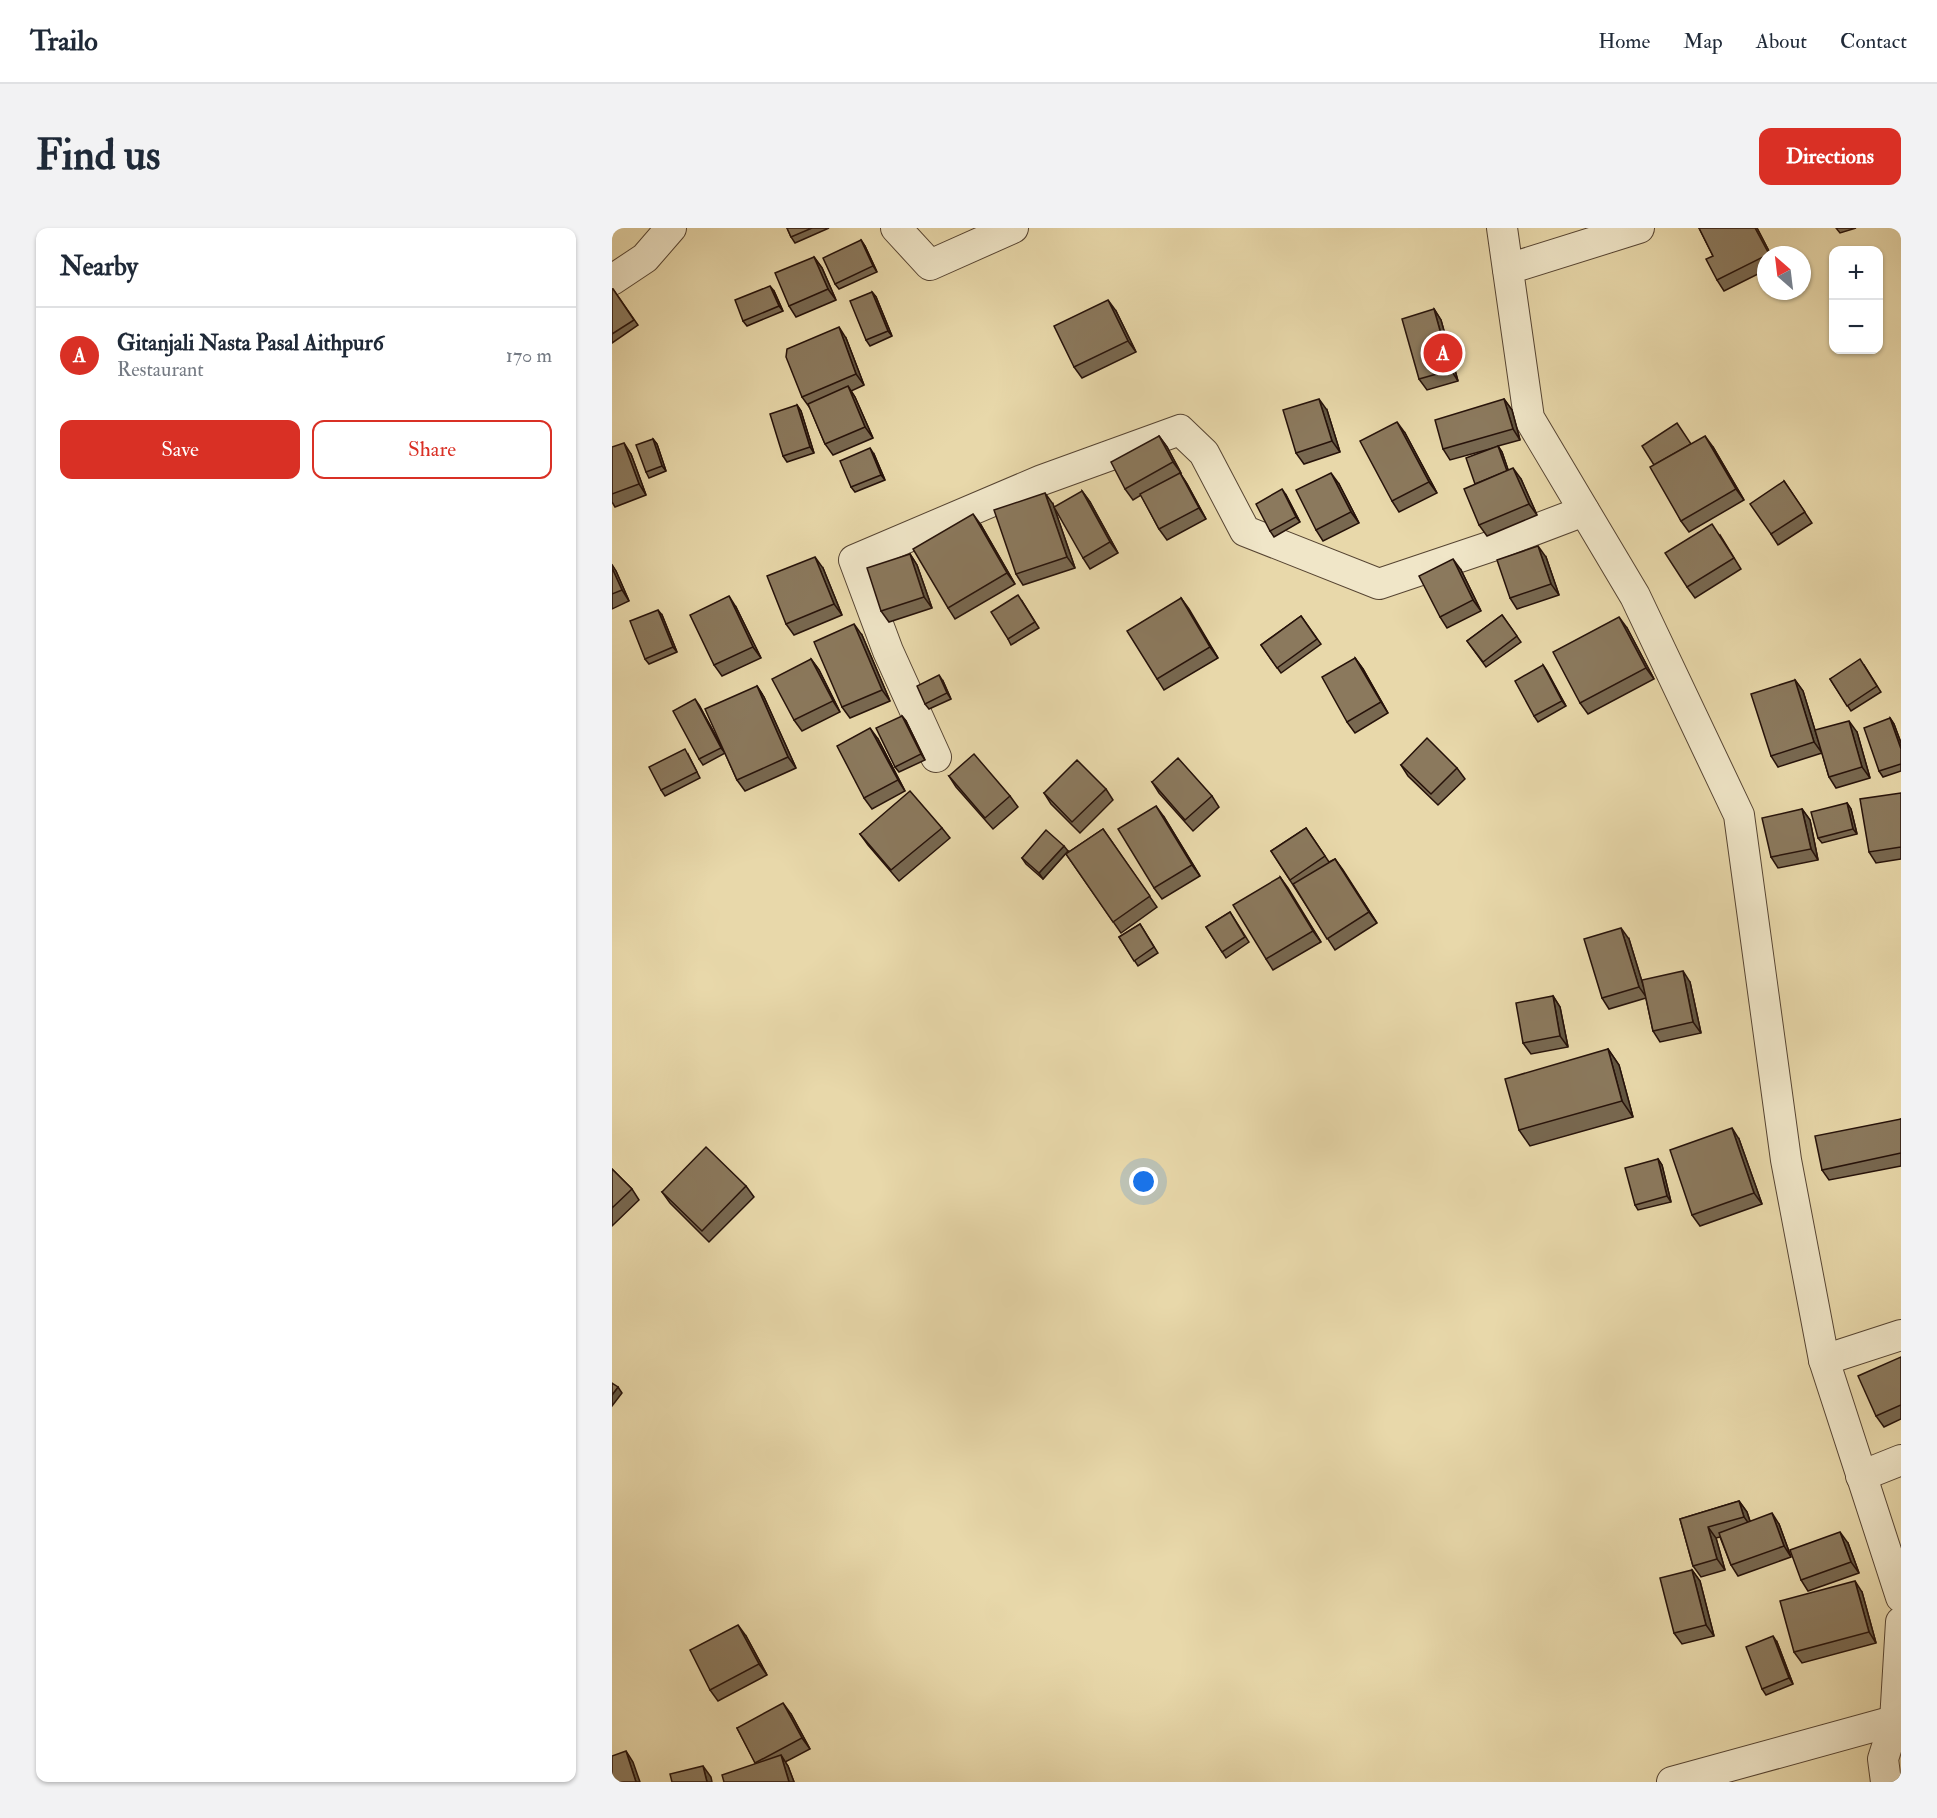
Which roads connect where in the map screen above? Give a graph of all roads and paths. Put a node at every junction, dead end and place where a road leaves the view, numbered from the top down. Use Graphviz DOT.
graph roads {
  1 [pos="671,228"];
  2 [pos="896,228"];
  3 [pos="1013,228"];
  4 [pos="1502,228"];
  5 [pos="1639,228"];
  6 [pos="1508,269"];
  7 [pos="612,280"];
  8 [pos="1584,511"];
  9 [pos="936,757"];
  10 [pos="1901,1335"];
  11 [pos="1824,1360"];
  12 [pos="1901,1460"];
  13 [pos="1861,1476"];
  14 [pos="1901,1597"];
  15 [pos="1901,1622"];
  16 [pos="1898,1720"];
  17 [pos="1672,1782"];
  18 [pos="1886,1782"];
  1 -- 7 [label="street"];
  2 -- 3 [label="street"];
  4 -- 6 [label="street"];
  5 -- 6 [label="street"];
  6 -- 8 [label="street"];
  8 -- 9 [label="street"];
  8 -- 11 [label="street"];
  10 -- 11 [label="street"];
  11 -- 13 [label="street"];
  12 -- 13 [label="street"];
  13 -- 14 [label="street"];
  15 -- 16 [label="street"];
  16 -- 17 [label="street"];
  16 -- 18 [label="street"];
}
